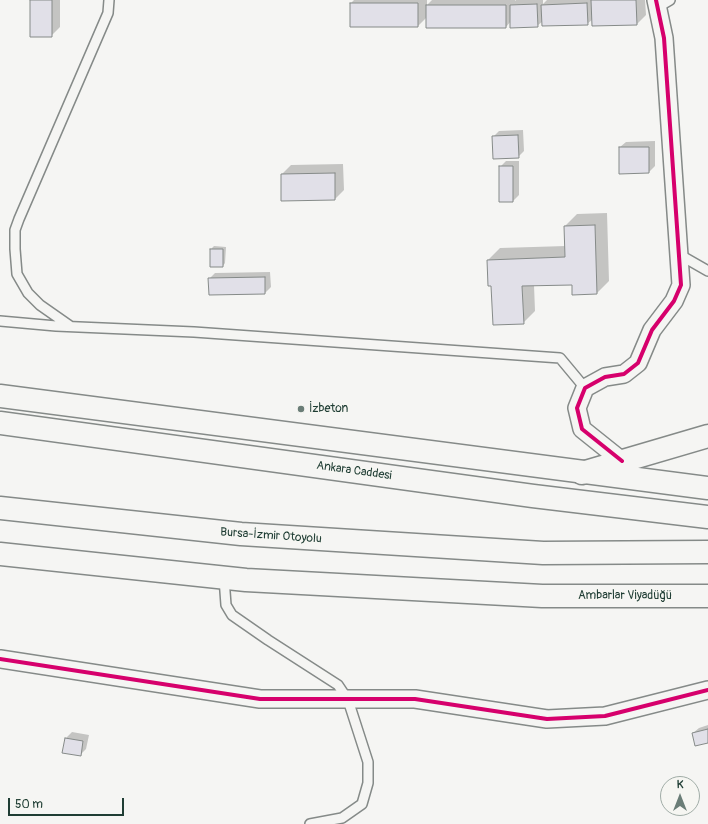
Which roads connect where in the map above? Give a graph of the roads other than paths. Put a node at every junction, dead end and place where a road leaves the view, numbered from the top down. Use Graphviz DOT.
graph roads {
  1 [pos="109,0"];
  2 [pos="661,2"];
  3 [pos="680,255"];
  4 [pos="708,271"];
  5 [pos="0,321"];
  6 [pos="72,326"];
  7 [pos="585,388"];
  8 [pos="0,396"];
  9 [pos="0,423"];
  10 [pos="708,436"];
  11 [pos="622,461"];
  12 [pos="582,473"];
  13 [pos="708,488"];
  14 [pos="0,508"];
  15 [pos="642,509"];
  16 [pos="708,517"];
  17 [pos="708,527"];
  18 [pos="708,552"];
  19 [pos="0,554"];
  20 [pos="224,578"];
  21 [pos="708,596"];
  22 [pos="0,660"];
  23 [pos="708,690"];
  24 [pos="348,700"];
  25 [pos="310,824"];
  1 -- 6 [label="lane"];
  2 -- 3 [label="street"];
  3 -- 4 [label="lane"];
  3 -- 7 [label="street"];
  5 -- 6 [label="lane"];
  6 -- 7 [label="lane"];
  7 -- 11 [label="street"];
  8 -- 12 [label="main road"];
  9 -- 15 [label="main road, Ankara Caddesi"];
  10 -- 11 [label="main road"];
  11 -- 12 [label="main road"];
  12 -- 13 [label="main road"];
  14 -- 18 [label="main road, Bursa-İzmir Otoyolu"];
  15 -- 16 [label="main road, Ankara Caddesi"];
  15 -- 17 [label="main road"];
  19 -- 20 [label="main road"];
  20 -- 21 [label="main road, Ambarlar Viyadüğü"];
  20 -- 24 [label="lane"];
  22 -- 24 [label="street"];
  23 -- 24 [label="street"];
  24 -- 25 [label="lane"];
}
